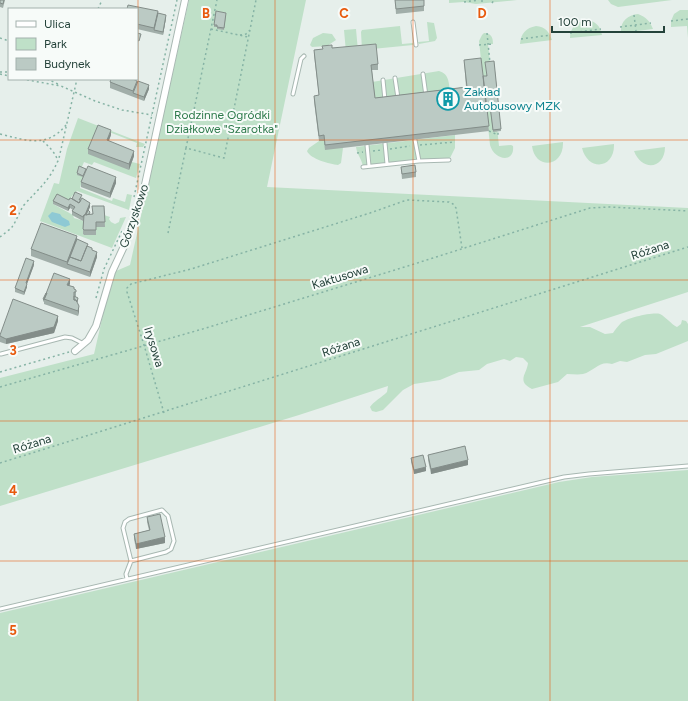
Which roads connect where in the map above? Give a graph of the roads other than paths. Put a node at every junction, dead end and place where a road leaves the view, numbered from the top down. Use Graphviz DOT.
graph roads {
  1 [pos="185,0"];
  2 [pos="413,22"];
  3 [pos="416,45"];
  4 [pos="304,56"];
  5 [pos="423,74"];
  6 [pos="395,78"];
  7 [pos="383,80"];
  8 [pos="293,94"];
  9 [pos="426,97"];
  10 [pos="398,100"];
  11 [pos="386,102"];
  12 [pos="415,140"];
  13 [pos="385,143"];
  14 [pos="366,145"];
  15 [pos="449,160"];
  16 [pos="419,161"];
  17 [pos="387,164"];
  18 [pos="369,166"];
  19 [pos="363,167"];
  20 [pos="84,344"];
  21 [pos="75,351"];
  22 [pos="1,354"];
  23 [pos="688,466"];
  24 [pos="131,561"];
  25 [pos="127,580"];
  26 [pos="0,609"];
  1 -- 20 [label="street, Górzyskowo"];
  2 -- 3 [label="lane"];
  4 -- 8 [label="lane"];
  5 -- 9 [label="lane"];
  6 -- 10 [label="lane"];
  7 -- 11 [label="lane"];
  12 -- 16 [label="lane"];
  13 -- 17 [label="lane"];
  14 -- 18 [label="lane"];
  15 -- 16 [label="lane"];
  16 -- 17 [label="lane"];
  17 -- 18 [label="lane"];
  18 -- 19 [label="lane"];
  20 -- 21 [label="street, Górzyskowo"];
  20 -- 22 [label="lane"];
  23 -- 25 [label="lane"];
  24 -- 24 [label="lane"];
  24 -- 25 [label="lane"];
  25 -- 26 [label="lane"];
}
